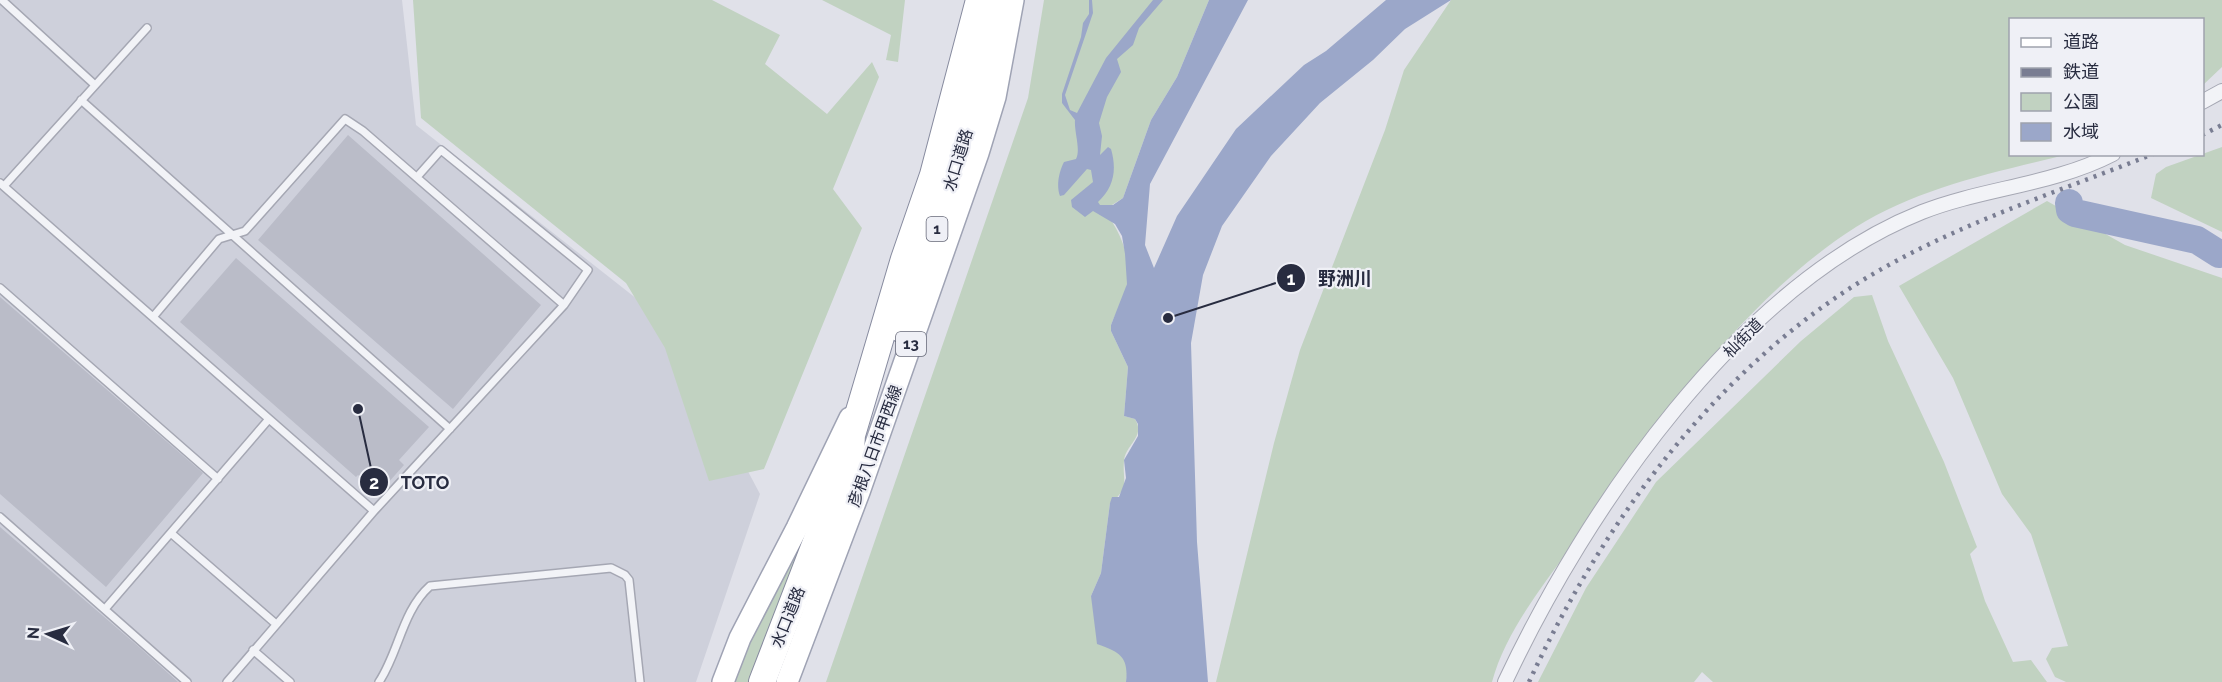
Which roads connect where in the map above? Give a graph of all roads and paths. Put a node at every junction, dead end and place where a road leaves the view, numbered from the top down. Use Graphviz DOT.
graph roads {
  1 [pos="2,0"];
  2 [pos="979,0"];
  3 [pos="1001,0"];
  4 [pos="1013,0"];
  5 [pos="147,28"];
  6 [pos="95,85"];
  7 [pos="2222,91"];
  8 [pos="81,100"];
  9 [pos="2204,101"];
  10 [pos="2108,156"];
  11 [pos="417,177"];
  12 [pos="2,185"];
  13 [pos="232,235"];
  14 [pos="0,288"];
  15 [pos="564,304"];
  16 [pos="153,317"];
  17 [pos="885,329"];
  18 [pos="269,419"];
  19 [pos="450,429"];
  20 [pos="851,451"];
  21 [pos="218,479"];
  22 [pos="374,511"];
  23 [pos="0,517"];
  24 [pos="172,534"];
  25 [pos="105,609"];
  26 [pos="276,624"];
  27 [pos="253,650"];
  28 [pos="188,682"];
  29 [pos="227,682"];
  30 [pos="290,682"];
  31 [pos="379,682"];
  32 [pos="640,682"];
  33 [pos="723,682"];
  34 [pos="762,682"];
  35 [pos="786,682"];
  36 [pos="1505,682"];
  1 -- 6 [label="lane"];
  2 -- 17 [label="highway, 水口道路 / 1"];
  3 -- 20 [label="highway, 水口道路 / 1"];
  4 -- 35 [label="main road, 彦根八日市甲西線 / 13"];
  5 -- 6 [label="lane"];
  6 -- 8 [label="lane"];
  7 -- 9 [label="street"];
  8 -- 12 [label="lane"];
  8 -- 13 [label="lane"];
  10 -- 36 [label="street, 杣街道"];
  11 -- 13 [label="lane"];
  11 -- 15 [label="lane"];
  11 -- 15 [label="lane"];
  12 -- 16 [label="lane"];
  13 -- 16 [label="lane"];
  13 -- 19 [label="lane"];
  14 -- 21 [label="lane"];
  15 -- 19 [label="lane"];
  16 -- 18 [label="lane"];
  17 -- 20 [label="highway, 水口道路 / 1"];
  17 -- 33 [label="main road, 彦根八日市甲西線 / 13"];
  18 -- 21 [label="lane"];
  18 -- 22 [label="lane"];
  19 -- 22 [label="lane"];
  20 -- 34 [label="highway, 水口道路 / 1"];
  21 -- 24 [label="lane"];
  22 -- 26 [label="lane"];
  23 -- 25 [label="lane"];
  24 -- 25 [label="lane"];
  24 -- 26 [label="lane"];
  25 -- 28 [label="lane"];
  26 -- 27 [label="lane"];
  27 -- 29 [label="lane"];
  27 -- 30 [label="lane"];
  31 -- 32 [label="lane"];
}
